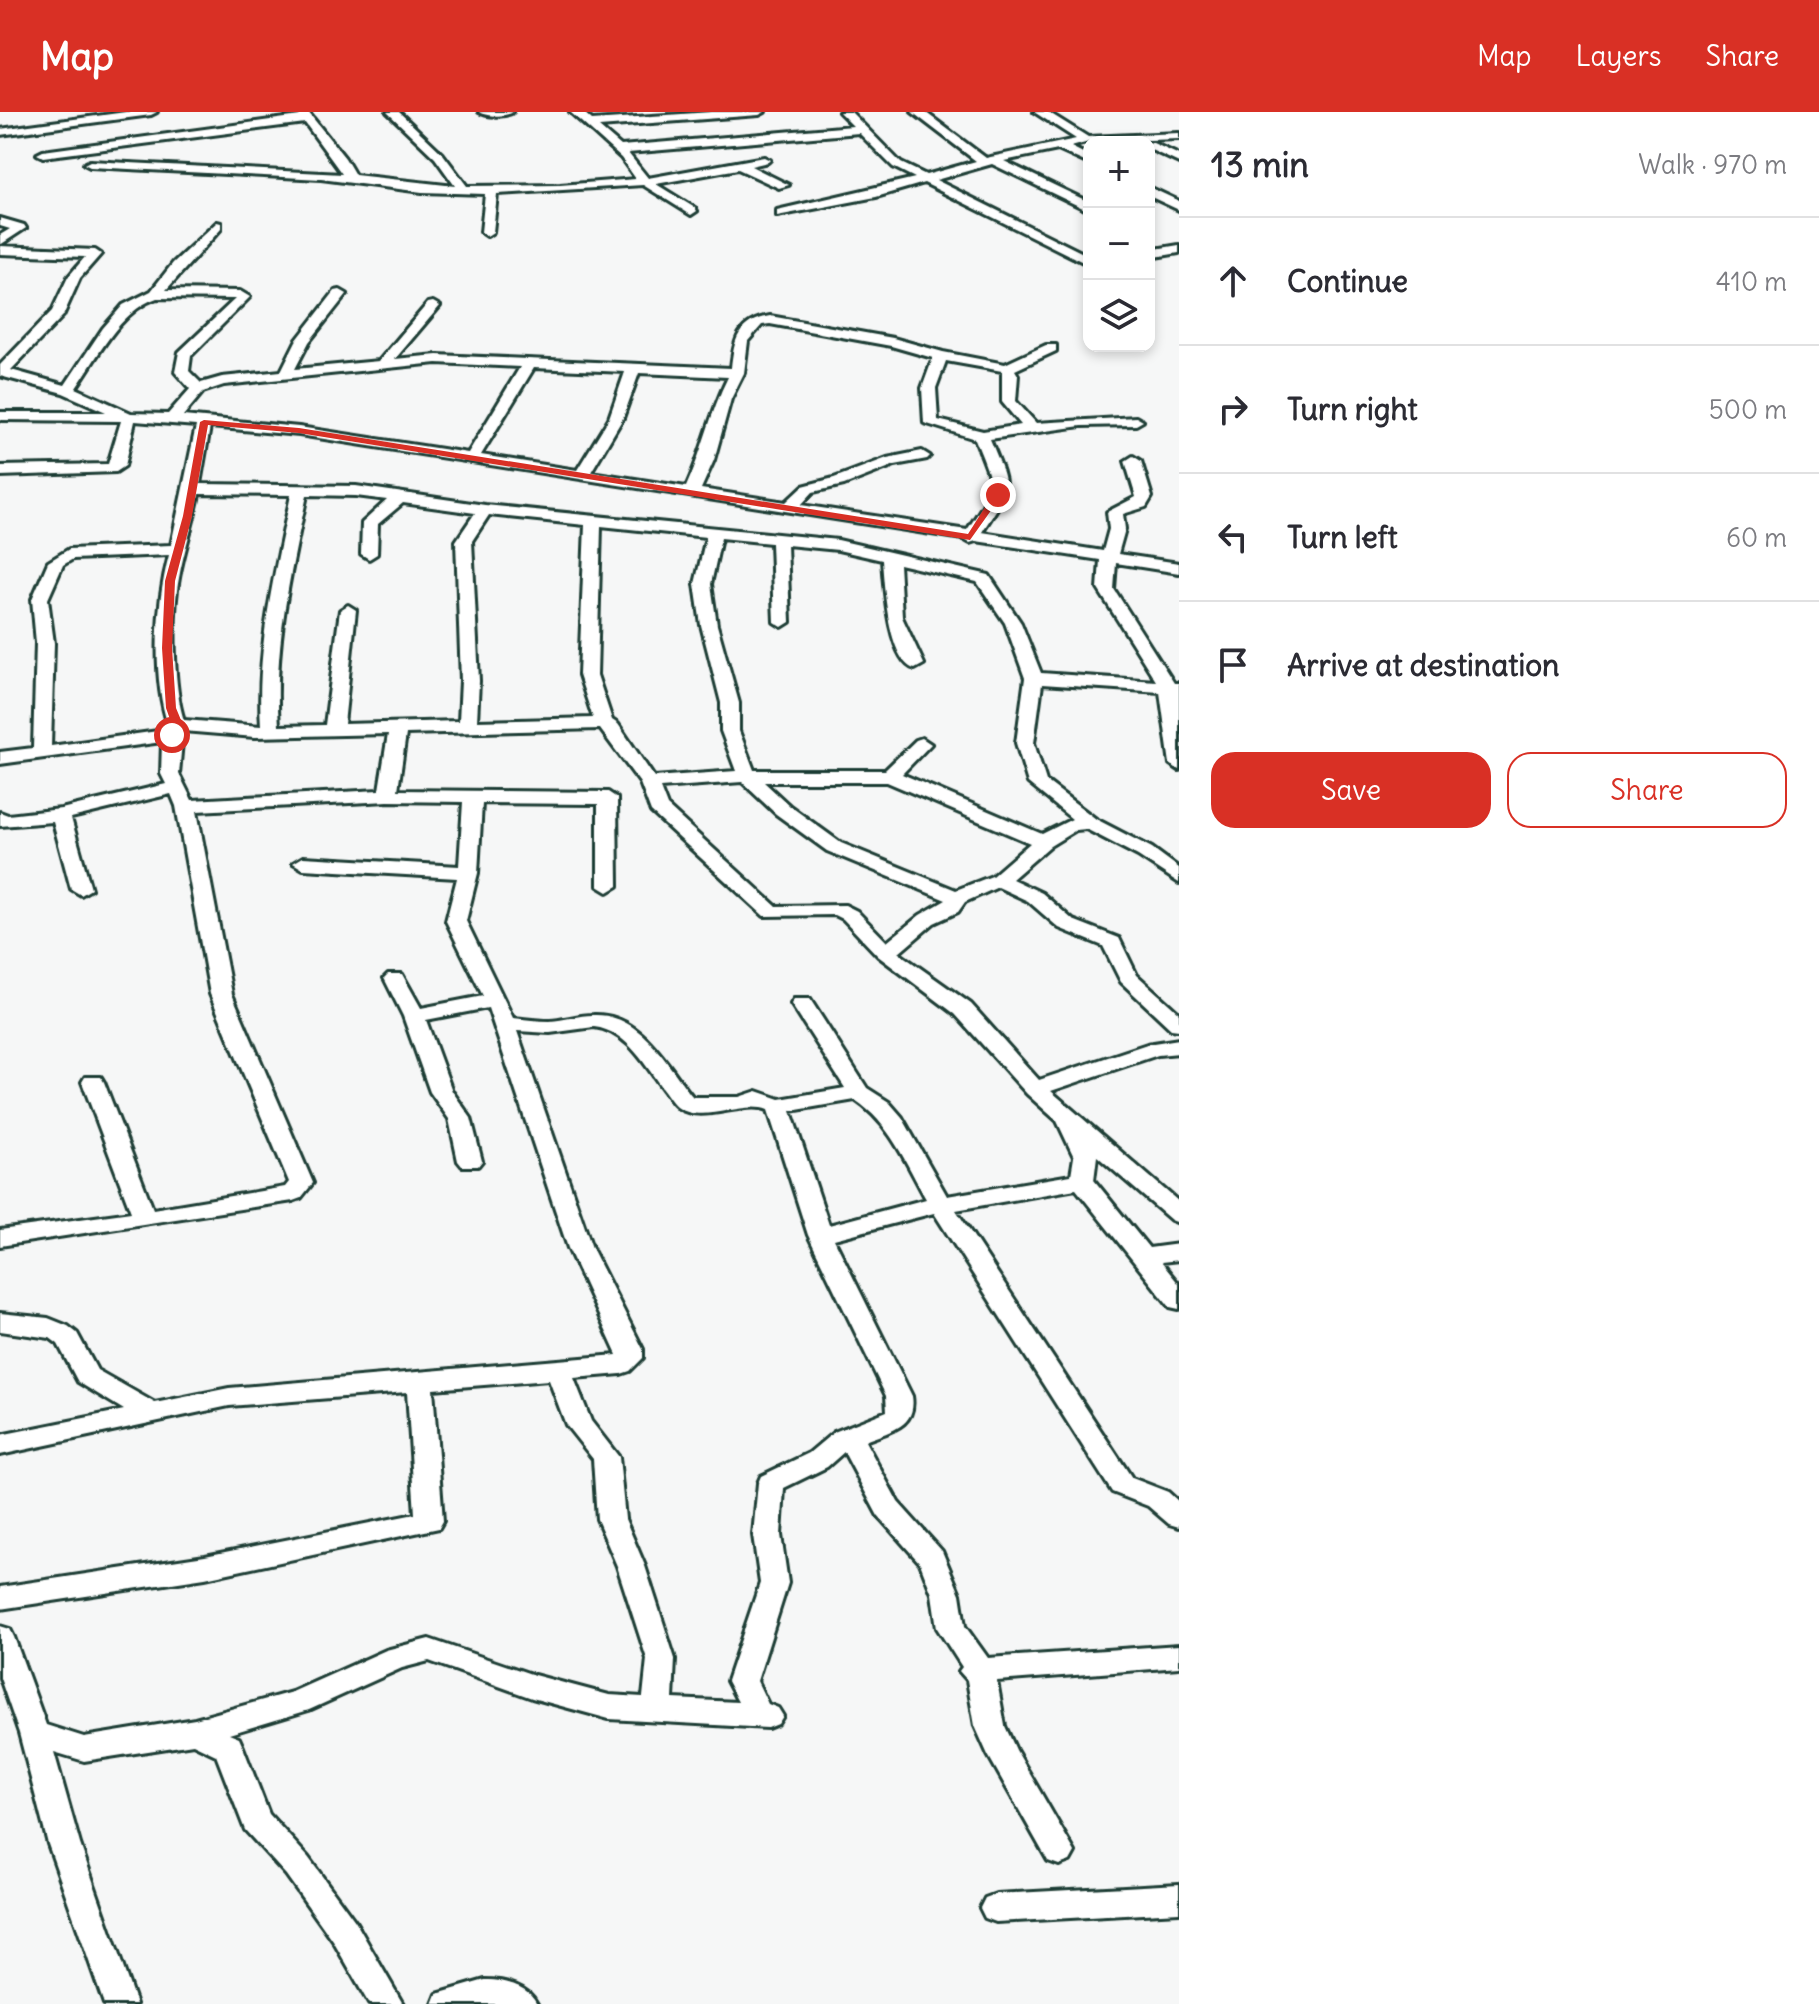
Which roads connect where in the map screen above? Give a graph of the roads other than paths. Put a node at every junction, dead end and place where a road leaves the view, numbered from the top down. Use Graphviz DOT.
graph roads {
  1 [pos="151,112"];
  2 [pos="158,112"];
  3 [pos="393,112"];
  4 [pos="485,112"];
  5 [pos="507,112"];
  6 [pos="576,112"];
  7 [pos="759,112"];
  8 [pos="845,112"];
  9 [pos="918,112"];
  10 [pos="1040,112"];
  11 [pos="304,115"];
  12 [pos="590,124"];
  13 [pos="861,129"];
  14 [pos="0,132"];
  15 [pos="1179,136"];
  16 [pos="1083,139"];
  17 [pos="1155,140"];
  18 [pos="1083,142"];
  19 [pos="1059,146"];
  20 [pos="1155,148"];
  21 [pos="619,150"];
  22 [pos="181,151"];
  23 [pos="43,154"];
  24 [pos="1083,158"];
  25 [pos="764,160"];
  26 [pos="1179,160"];
  27 [pos="988,161"];
  28 [pos="90,164"];
  29 [pos="740,166"];
  30 [pos="350,177"];
  31 [pos="923,179"];
  32 [pos="644,181"];
  33 [pos="783,185"];
  34 [pos="463,189"];
  35 [pos="491,191"];
  36 [pos="1155,194"];
  37 [pos="1083,204"];
  38 [pos="1179,206"];
  39 [pos="691,211"];
  40 [pos="781,213"];
  41 [pos="0,222"];
  42 [pos="217,226"];
  43 [pos="487,232"];
  44 [pos="0,248"];
  45 [pos="1179,249"];
  46 [pos="1155,253"];
  47 [pos="1083,258"];
  48 [pos="156,294"];
  49 [pos="340,294"];
  50 [pos="433,306"];
  51 [pos="1051,348"];
  52 [pos="941,356"];
  53 [pos="385,362"];
  54 [pos="530,362"];
  55 [pos="634,366"];
  56 [pos="1007,368"];
  57 [pos="0,372"];
  58 [pos="287,372"];
  59 [pos="737,373"];
  60 [pos="198,389"];
  61 [pos="68,390"];
  62 [pos="0,416"];
  63 [pos="129,417"];
  64 [pos="172,419"];
  65 [pos="1136,421"];
  66 [pos="204,422"];
  67 [pos="1027,428"];
  68 [pos="981,436"];
  69 [pos="922,456"];
  70 [pos="472,458"];
  71 [pos="1133,461"];
  72 [pos="0,471"];
  73 [pos="581,476"];
  74 [pos="193,489"];
  75 [pos="300,489"];
  76 [pos="691,493"];
  77 [pos="400,497"];
  78 [pos="789,508"];
  79 [pos="485,510"];
  80 [pos="593,521"];
  81 [pos="715,531"];
  82 [pos="970,538"];
  83 [pos="779,539"];
  84 [pos="178,550"];
  85 [pos="369,554"];
  86 [pos="890,555"];
  87 [pos="1108,556"];
  88 [pos="1179,568"];
  89 [pos="348,610"];
  90 [pos="782,622"];
  91 [pos="915,664"];
  92 [pos="1034,678"];
  93 [pos="1173,688"];
  94 [pos="604,723"];
  95 [pos="468,725"];
  96 [pos="398,727"];
  97 [pos="334,728"];
  98 [pos="174,730"];
  99 [pos="270,731"];
  100 [pos="922,744"];
  101 [pos="42,752"];
  102 [pos="0,758"];
  103 [pos="1179,764"];
  104 [pos="747,776"];
  105 [pos="890,776"];
  106 [pos="649,783"];
  107 [pos="388,795"];
  108 [pos="182,796"];
  109 [pos="473,797"];
  110 [pos="61,815"];
  111 [pos="0,818"];
  112 [pos="1089,823"];
  113 [pos="1043,842"];
  114 [pos="303,863"];
  115 [pos="468,873"];
  116 [pos="1179,877"];
  117 [pos="999,880"];
  118 [pos="608,886"];
  119 [pos="81,889"];
  120 [pos="958,898"];
  121 [pos="885,952"];
  122 [pos="395,978"];
  123 [pos="496,1000"];
  124 [pos="802,1004"];
  125 [pos="414,1016"];
  126 [pos="505,1024"];
  127 [pos="1179,1024"];
  128 [pos="1179,1046"];
  129 [pos="93,1082"];
  130 [pos="1035,1089"];
  131 [pos="859,1093"];
  132 [pos="778,1106"];
  133 [pos="1067,1118"];
  134 [pos="470,1161"];
  135 [pos="1082,1181"];
  136 [pos="940,1204"];
  137 [pos="1179,1215"];
  138 [pos="145,1218"];
  139 [pos="820,1235"];
  140 [pos="0,1238"];
  141 [pos="1179,1252"];
  142 [pos="1142,1257"];
  143 [pos="1179,1301"];
  144 [pos="0,1322"];
  145 [pos="558,1370"];
  146 [pos="419,1381"];
  147 [pos="149,1412"];
  148 [pos="849,1436"];
  149 [pos="0,1445"];
  150 [pos="1179,1517"];
  151 [pos="0,1598"];
  152 [pos="0,1637"];
  153 [pos="1179,1656"];
  154 [pos="977,1670"];
  155 [pos="657,1709"];
  156 [pos="195,1731"];
  157 [pos="34,1733"];
  158 [pos="1059,1852"];
  159 [pos="1179,1898"];
  160 [pos="996,1908"];
  161 [pos="120,2004"];
  162 [pos="387,2004"];
  163 [pos="449,2004"];
  164 [pos="521,2004"];
  1 -- 14 [label="street"];
  2 -- 22 [label="street"];
  3 -- 34 [label="street"];
  4 -- 5 [label="street"];
  6 -- 12 [label="street"];
  7 -- 12 [label="street"];
  8 -- 13 [label="street"];
  9 -- 27 [label="street"];
  10 -- 16 [label="street"];
  11 -- 22 [label="street"];
  11 -- 30 [label="street"];
  12 -- 21 [label="street"];
  13 -- 21 [label="street"];
  13 -- 31 [label="street"];
  15 -- 17 [label="street"];
  18 -- 19 [label="street"];
  19 -- 24 [label="street"];
  19 -- 27 [label="street"];
  20 -- 26 [label="street"];
  21 -- 32 [label="street"];
  22 -- 23 [label="street"];
  22 -- 28 [label="street"];
  22 -- 30 [label="street"];
  25 -- 29 [label="street"];
  27 -- 31 [label="street"];
  27 -- 37 [label="street"];
  29 -- 32 [label="street"];
  29 -- 33 [label="street"];
  30 -- 34 [label="street"];
  31 -- 40 [label="street"];
  31 -- 47 [label="street"];
  32 -- 35 [label="street"];
  32 -- 39 [label="street"];
  34 -- 35 [label="street"];
  35 -- 43 [label="street"];
  36 -- 38 [label="street"];
  41 -- 44 [label="street"];
  42 -- 48 [label="street"];
  44 -- 57 [label="street"];
  45 -- 46 [label="street"];
  48 -- 60 [label="street"];
  48 -- 61 [label="street"];
  49 -- 58 [label="street"];
  50 -- 53 [label="street"];
  51 -- 56 [label="street"];
  52 -- 56 [label="street"];
  52 -- 59 [label="street"];
  52 -- 68 [label="street"];
  53 -- 54 [label="street"];
  53 -- 58 [label="street"];
  54 -- 55 [label="street"];
  54 -- 70 [label="street"];
  55 -- 59 [label="street"];
  55 -- 73 [label="street"];
  56 -- 67 [label="street"];
  57 -- 61 [label="street"];
  58 -- 60 [label="street"];
  59 -- 76 [label="street"];
  60 -- 64 [label="street"];
  61 -- 63 [label="street"];
  62 -- 63 [label="street"];
  63 -- 64 [label="street"];
  63 -- 72 [label="street"];
  64 -- 66 [label="street"];
  65 -- 67 [label="street"];
  66 -- 70 [label="street"];
  66 -- 74 [label="street"];
  67 -- 68 [label="street"];
  68 -- 82 [label="street"];
  69 -- 78 [label="street"];
  70 -- 73 [label="street"];
  71 -- 87 [label="street"];
  73 -- 76 [label="street"];
  74 -- 75 [label="street"];
  74 -- 84 [label="street"];
  75 -- 77 [label="street"];
  75 -- 99 [label="street"];
  76 -- 78 [label="street"];
  77 -- 79 [label="street"];
  77 -- 85 [label="street"];
  78 -- 82 [label="street"];
  79 -- 80 [label="street"];
  79 -- 95 [label="street"];
  80 -- 81 [label="street"];
  80 -- 94 [label="street"];
  81 -- 83 [label="street"];
  81 -- 104 [label="street"];
  82 -- 87 [label="street"];
  83 -- 86 [label="street"];
  83 -- 90 [label="street"];
  84 -- 98 [label="street"];
  84 -- 101 [label="street"];
  86 -- 91 [label="street"];
  86 -- 92 [label="street"];
  87 -- 88 [label="street"];
  87 -- 93 [label="street"];
  89 -- 97 [label="street"];
  92 -- 93 [label="street"];
  92 -- 112 [label="street"];
  93 -- 103 [label="street"];
  94 -- 95 [label="street"];
  94 -- 106 [label="street"];
  95 -- 96 [label="street"];
  96 -- 97 [label="street"];
  96 -- 107 [label="street"];
  97 -- 99 [label="street"];
  98 -- 99 [label="street"];
  98 -- 101 [label="street"];
  98 -- 108 [label="street"];
  100 -- 105 [label="street"];
  101 -- 102 [label="street"];
  104 -- 105 [label="street"];
  104 -- 106 [label="street"];
  104 -- 120 [label="street"];
  105 -- 113 [label="street"];
  106 -- 121 [label="street"];
  107 -- 108 [label="street"];
  107 -- 109 [label="street"];
  108 -- 110 [label="street"];
  108 -- 138 [label="street"];
  109 -- 115 [label="street"];
  109 -- 118 [label="street"];
  110 -- 111 [label="street"];
  110 -- 119 [label="street"];
  112 -- 113 [label="street"];
  112 -- 116 [label="street"];
  113 -- 117 [label="street"];
  114 -- 115 [label="street"];
  115 -- 123 [label="street"];
  117 -- 120 [label="street"];
  117 -- 127 [label="street"];
  120 -- 121 [label="street"];
  121 -- 130 [label="street"];
  122 -- 125 [label="street"];
  123 -- 125 [label="street"];
  123 -- 126 [label="street"];
  124 -- 131 [label="street"];
  125 -- 134 [label="street"];
  126 -- 132 [label="street"];
  126 -- 145 [label="street"];
  128 -- 130 [label="street"];
  129 -- 138 [label="street"];
  130 -- 133 [label="street"];
  131 -- 132 [label="street"];
  131 -- 136 [label="street"];
  132 -- 139 [label="street"];
  133 -- 135 [label="street"];
  133 -- 137 [label="street"];
  135 -- 136 [label="street"];
  135 -- 142 [label="street"];
  136 -- 139 [label="street"];
  136 -- 150 [label="street"];
  138 -- 140 [label="street"];
  139 -- 148 [label="street"];
  141 -- 142 [label="street"];
  142 -- 143 [label="street"];
  144 -- 147 [label="street"];
  145 -- 146 [label="street"];
  145 -- 155 [label="street"];
  146 -- 147 [label="street"];
  146 -- 151 [label="street"];
  147 -- 149 [label="street"];
  148 -- 154 [label="street"];
  148 -- 155 [label="street"];
  152 -- 157 [label="street"];
  153 -- 154 [label="street"];
  154 -- 158 [label="street"];
  155 -- 156 [label="street"];
  156 -- 157 [label="street"];
  156 -- 162 [label="street"];
  157 -- 161 [label="street"];
  159 -- 160 [label="street"];
  163 -- 164 [label="street"];
}
